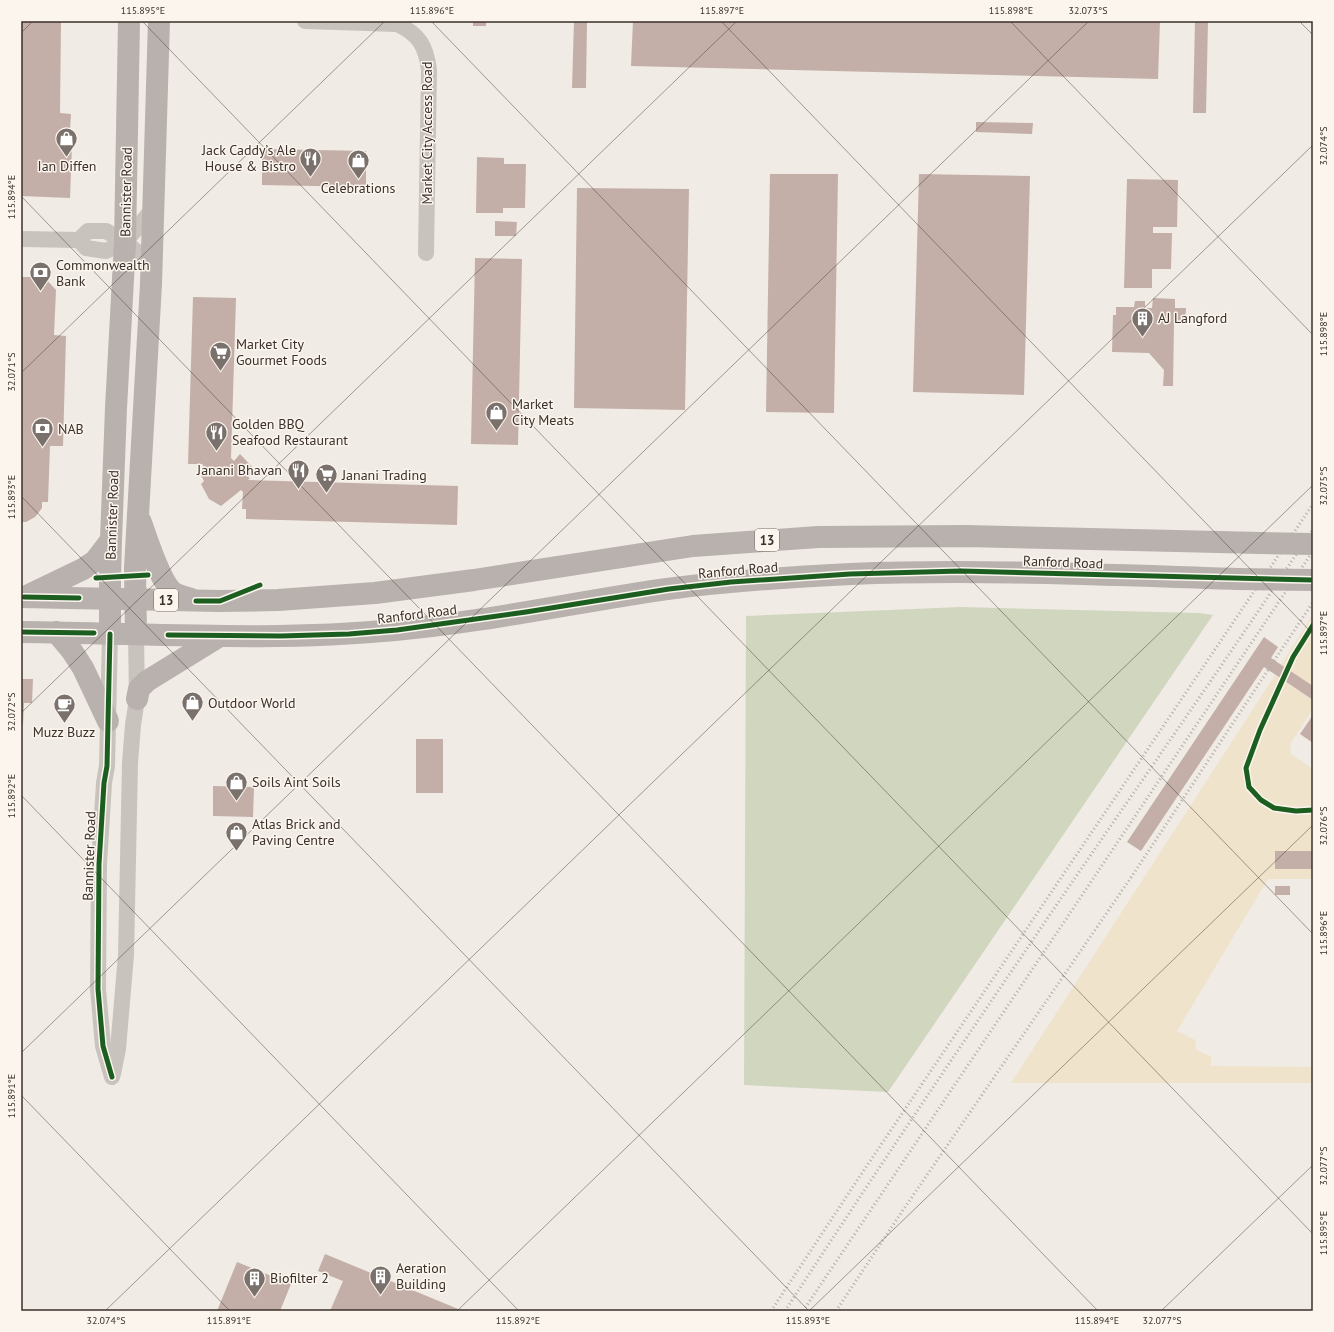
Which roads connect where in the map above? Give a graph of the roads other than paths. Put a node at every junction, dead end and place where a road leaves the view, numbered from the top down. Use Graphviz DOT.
graph roads {
  1 [pos="129,21"];
  2 [pos="159,21"];
  3 [pos="305,21"];
  4 [pos="153,209"];
  5 [pos="21,239"];
  6 [pos="125,242"];
  7 [pos="426,253"];
  8 [pos="152,264"];
  9 [pos="137,514"];
  10 [pos="111,540"];
  11 [pos="1313,544"];
  12 [pos="1313,580"];
  13 [pos="22,597"];
  14 [pos="110,599"];
  15 [pos="135,599"];
  16 [pos="196,601"];
  17 [pos="21,632"];
  18 [pos="56,632"];
  19 [pos="110,634"];
  20 [pos="136,634"];
  21 [pos="220,636"];
  22 [pos="137,698"];
  23 [pos="108,721"];
  1 -- 6 [label="main road, Bannister Road"];
  2 -- 4 [label="main road, Bannister Road"];
  3 -- 7 [label="street, Market City Access Road"];
  4 -- 6 [label="street"];
  4 -- 8 [label="main road, Bannister Road"];
  5 -- 6 [label="street"];
  6 -- 8 [label="street"];
  6 -- 10 [label="main road, Bannister Road"];
  8 -- 9 [label="main road, Bannister Road"];
  9 -- 15 [label="main road, Bannister Road"];
  9 -- 16 [label="main road"];
  10 -- 13 [label="main road"];
  10 -- 14 [label="main road, Bannister Road"];
  11 -- 16 [label="main road, Ranford Road / 13, bridge"];
  12 -- 21 [label="main road, Ranford Road, bridge"];
  13 -- 14 [label="main road, 13"];
  14 -- 15 [label="main road, 13"];
  14 -- 19 [label="main road, Bannister Road"];
  15 -- 16 [label="main road, Ranford Road / 13"];
  15 -- 20 [label="main road, Bannister Road"];
  17 -- 18 [label="main road, Ranford Road"];
  18 -- 19 [label="main road, Ranford Road"];
  18 -- 23 [label="main road"];
  19 -- 20 [label="main road, Ranford Road"];
  19 -- 23 [label="street, Bannister Road"];
  20 -- 21 [label="main road, Ranford Road"];
  20 -- 22 [label="street, Bannister Road"];
  21 -- 22 [label="main road"];
  22 -- 23 [label="street, Bannister Road"];
}
